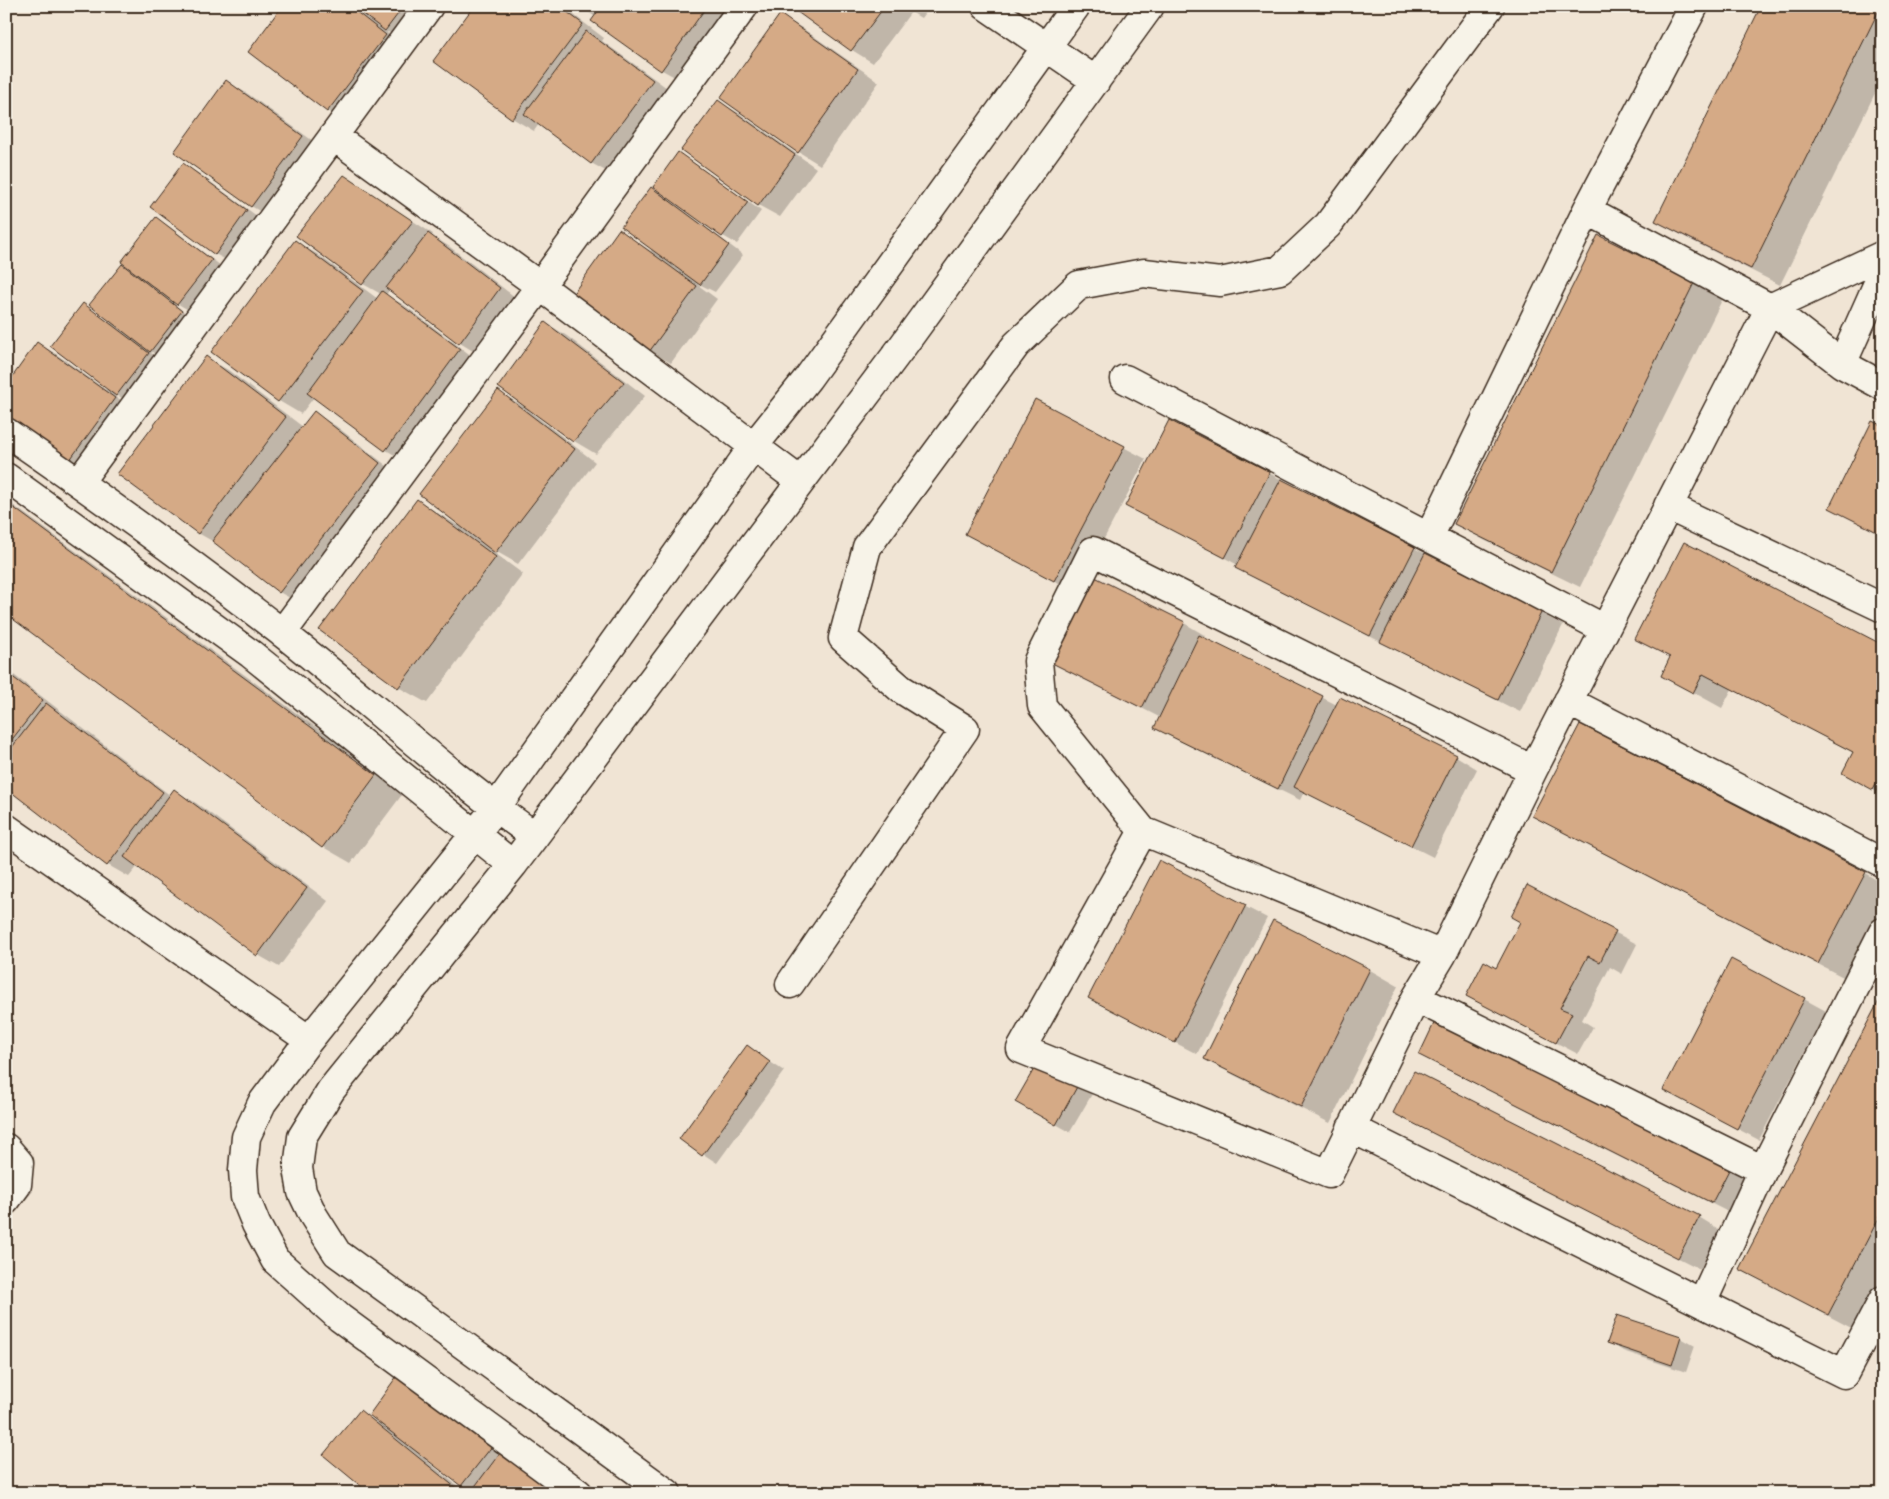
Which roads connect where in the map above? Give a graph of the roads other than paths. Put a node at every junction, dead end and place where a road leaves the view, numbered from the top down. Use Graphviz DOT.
graph roads {
  1 [pos="429,6"];
  2 [pos="744,6"];
  3 [pos="986,6"];
  4 [pos="1076,6"];
  5 [pos="1150,6"];
  6 [pos="1490,6"];
  7 [pos="1694,6"];
  8 [pos="1047,49"];
  9 [pos="1096,81"];
  10 [pos="333,136"];
  11 [pos="1587,210"];
  12 [pos="1883,255"];
  13 [pos="1883,272"];
  14 [pos="540,286"];
  15 [pos="1770,308"];
  16 [pos="1842,364"];
  17 [pos="1125,380"];
  18 [pos="1883,386"];
  19 [pos="6,432"];
  20 [pos="754,447"];
  21 [pos="6,478"];
  22 [pos="800,481"];
  23 [pos="79,482"];
  24 [pos="1668,506"];
  25 [pos="1429,536"];
  26 [pos="1883,608"];
  27 [pos="1605,629"];
  28 [pos="282,633"];
  29 [pos="1568,701"];
  30 [pos="1533,770"];
  31 [pos="495,809"];
  32 [pos="6,828"];
  33 [pos="1143,831"];
  34 [pos="475,835"];
  35 [pos="535,836"];
  36 [pos="1883,863"];
  37 [pos="513,865"];
  38 [pos="1883,932"];
  39 [pos="1442,955"];
  40 [pos="790,984"];
  41 [pos="1416,998"];
  42 [pos="309,1040"];
  43 [pos="1351,1128"];
  44 [pos="6,1148"];
  45 [pos="1763,1170"];
  46 [pos="6,1200"];
  47 [pos="1883,1300"];
  48 [pos="1702,1303"];
  49 [pos="578,1493"];
  50 [pos="667,1493"];
  1 -- 10 [label="street"];
  2 -- 14 [label="street"];
  3 -- 8 [label="street"];
  4 -- 8 [label="street"];
  5 -- 9 [label="street"];
  6 -- 40 [label="street"];
  7 -- 11 [label="street"];
  8 -- 9 [label="street"];
  8 -- 20 [label="street"];
  9 -- 22 [label="street"];
  10 -- 14 [label="street"];
  10 -- 23 [label="street"];
  11 -- 15 [label="street"];
  11 -- 25 [label="street"];
  12 -- 15 [label="street"];
  13 -- 16 [label="street"];
  14 -- 20 [label="street"];
  14 -- 28 [label="street"];
  15 -- 16 [label="street"];
  15 -- 24 [label="street"];
  16 -- 18 [label="street"];
  17 -- 25 [label="street"];
  19 -- 23 [label="street"];
  20 -- 22 [label="street"];
  20 -- 31 [label="street"];
  21 -- 34 [label="street"];
  22 -- 35 [label="street"];
  23 -- 28 [label="street"];
  24 -- 26 [label="street"];
  24 -- 27 [label="street"];
  25 -- 27 [label="street"];
  27 -- 29 [label="street"];
  28 -- 31 [label="street"];
  29 -- 30 [label="street"];
  29 -- 36 [label="street"];
  30 -- 33 [label="street"];
  30 -- 39 [label="street"];
  31 -- 34 [label="street"];
  31 -- 35 [label="street"];
  32 -- 42 [label="street"];
  33 -- 39 [label="street"];
  33 -- 43 [label="street"];
  34 -- 37 [label="street"];
  34 -- 42 [label="street"];
  35 -- 37 [label="street"];
  37 -- 50 [label="street"];
  38 -- 45 [label="street"];
  39 -- 41 [label="street"];
  41 -- 43 [label="street"];
  41 -- 45 [label="street"];
  42 -- 49 [label="street"];
  43 -- 48 [label="street"];
  44 -- 46 [label="street"];
  45 -- 48 [label="street"];
  47 -- 48 [label="street"];
}
